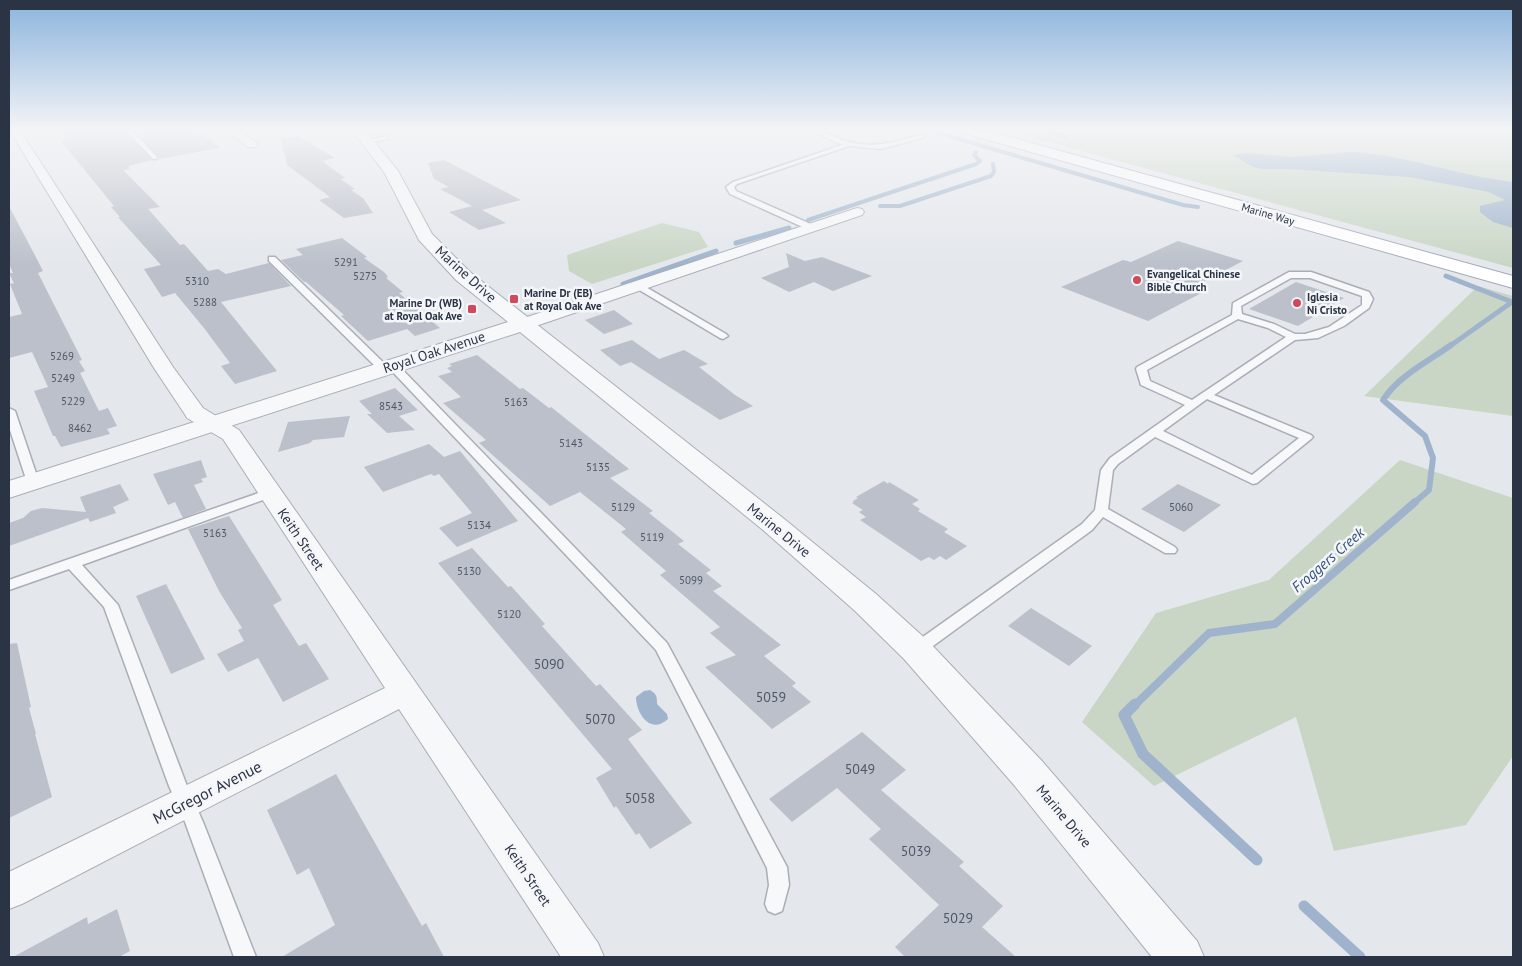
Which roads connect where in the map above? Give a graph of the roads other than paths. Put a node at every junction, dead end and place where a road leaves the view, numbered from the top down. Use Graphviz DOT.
graph roads {
  1 [pos="42,174"];
  2 [pos="393,174"];
  3 [pos="762,174"];
  4 [pos="1125,174"];
  5 [pos="1149,174"];
  6 [pos="858,212"];
  7 [pos="810,227"];
  8 [pos="272,259"];
  9 [pos="1513,273"];
  10 [pos="1513,282"];
  11 [pos="639,286"];
  12 [pos="1237,316"];
  13 [pos="524,324"];
  14 [pos="723,336"];
  15 [pos="1293,337"];
  16 [pos="388,367"];
  17 [pos="1206,395"];
  18 [pos="1193,404"];
  19 [pos="9,411"];
  20 [pos="214,423"];
  21 [pos="1155,432"];
  22 [pos="33,482"];
  23 [pos="9,490"];
  24 [pos="270,493"];
  25 [pos="1101,511"];
  26 [pos="1170,550"];
  27 [pos="72,563"];
  28 [pos="9,585"];
  29 [pos="916,650"];
  30 [pos="405,692"];
  31 [pos="186,803"];
  32 [pos="9,892"];
  33 [pos="775,904"];
  34 [pos="245,957"];
  35 [pos="584,957"];
  36 [pos="1181,957"];
  1 -- 20 [label="street, Keith Street"];
  2 -- 13 [label="street, Marine Drive"];
  3 -- 7 [label="lane"];
  4 -- 10 [label="main road, Marine Way"];
  5 -- 9 [label="main road, Marine Way"];
  6 -- 7 [label="street, Royal Oak Avenue"];
  7 -- 11 [label="street, Royal Oak Avenue"];
  8 -- 16 [label="lane"];
  11 -- 13 [label="street, Royal Oak Avenue"];
  11 -- 14 [label="lane"];
  12 -- 15 [label="lane"];
  12 -- 15 [label="lane"];
  12 -- 18 [label="lane"];
  13 -- 16 [label="street, Royal Oak Avenue"];
  13 -- 29 [label="street, Marine Drive"];
  15 -- 17 [label="lane"];
  16 -- 20 [label="street, Royal Oak Avenue"];
  16 -- 33 [label="lane"];
  17 -- 18 [label="lane"];
  17 -- 21 [label="lane"];
  18 -- 21 [label="lane"];
  19 -- 22 [label="lane"];
  20 -- 22 [label="street, Royal Oak Avenue"];
  20 -- 24 [label="street, Keith Street"];
  21 -- 25 [label="lane"];
  22 -- 23 [label="street, Royal Oak Avenue"];
  24 -- 27 [label="lane"];
  24 -- 30 [label="street, Keith Street"];
  25 -- 26 [label="lane"];
  25 -- 29 [label="lane"];
  27 -- 28 [label="lane"];
  27 -- 31 [label="lane"];
  29 -- 36 [label="street, Marine Drive"];
  30 -- 31 [label="street, McGregor Avenue"];
  30 -- 35 [label="street, Keith Street"];
  31 -- 32 [label="street, McGregor Avenue"];
  31 -- 34 [label="lane"];
}
